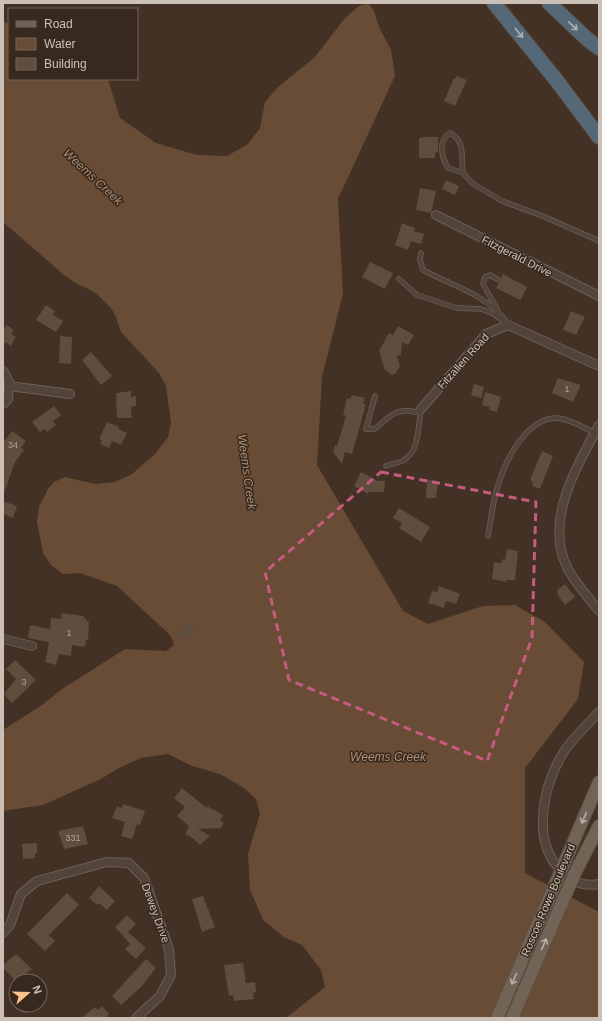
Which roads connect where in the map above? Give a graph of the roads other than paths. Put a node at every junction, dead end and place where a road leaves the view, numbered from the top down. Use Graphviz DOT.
graph roads {
  1 [pos="494,3"];
  2 [pos="549,3"];
  3 [pos="599,48"];
  4 [pos="557,81"];
  5 [pos="599,128"];
  6 [pos="599,136"];
  7 [pos="463,173"];
  8 [pos="436,214"];
  9 [pos="599,241"];
  10 [pos="421,253"];
  11 [pos="399,279"];
  12 [pos="497,279"];
  13 [pos="599,296"];
  14 [pos="499,312"];
  15 [pos="508,325"];
  16 [pos="599,366"];
  17 [pos="3,371"];
  18 [pos="9,386"];
  19 [pos="70,394"];
  20 [pos="375,396"];
  21 [pos="3,404"];
  22 [pos="421,409"];
  23 [pos="599,425"];
  24 [pos="595,433"];
  25 [pos="386,466"];
  26 [pos="488,536"];
  27 [pos="599,611"];
  28 [pos="3,639"];
  29 [pos="32,646"];
  30 [pos="599,712"];
  31 [pos="599,782"];
  32 [pos="599,826"];
  33 [pos="599,884"];
  34 [pos="3,933"];
  35 [pos="136,1018"];
  36 [pos="497,1018"];
  37 [pos="512,1018"];
  1 -- 4 [label="highway, one-way"];
  2 -- 3 [label="highway, one-way"];
  4 -- 5 [label="highway"];
  4 -- 6 [label="highway"];
  7 -- 7 [label="lane"];
  7 -- 9 [label="lane"];
  8 -- 13 [label="street, Fitzgerald Drive"];
  10 -- 14 [label="lane"];
  11 -- 15 [label="lane"];
  12 -- 14 [label="lane"];
  14 -- 15 [label="lane"];
  15 -- 16 [label="street"];
  15 -- 22 [label="street, Fitzallen Road"];
  17 -- 18 [label="street"];
  18 -- 19 [label="street"];
  18 -- 21 [label="street"];
  20 -- 22 [label="lane"];
  22 -- 25 [label="lane"];
  23 -- 24 [label="street"];
  24 -- 26 [label="lane"];
  24 -- 27 [label="street"];
  28 -- 29 [label="street"];
  30 -- 33 [label="street"];
  31 -- 36 [label="main road, Roscoe Rowe Boulevard, one-way, bridge"];
  37 -- 32 [label="main road, Roscoe Rowe Boulevard, one-way, bridge"];
  34 -- 35 [label="street, Dewey Drive"];
}
